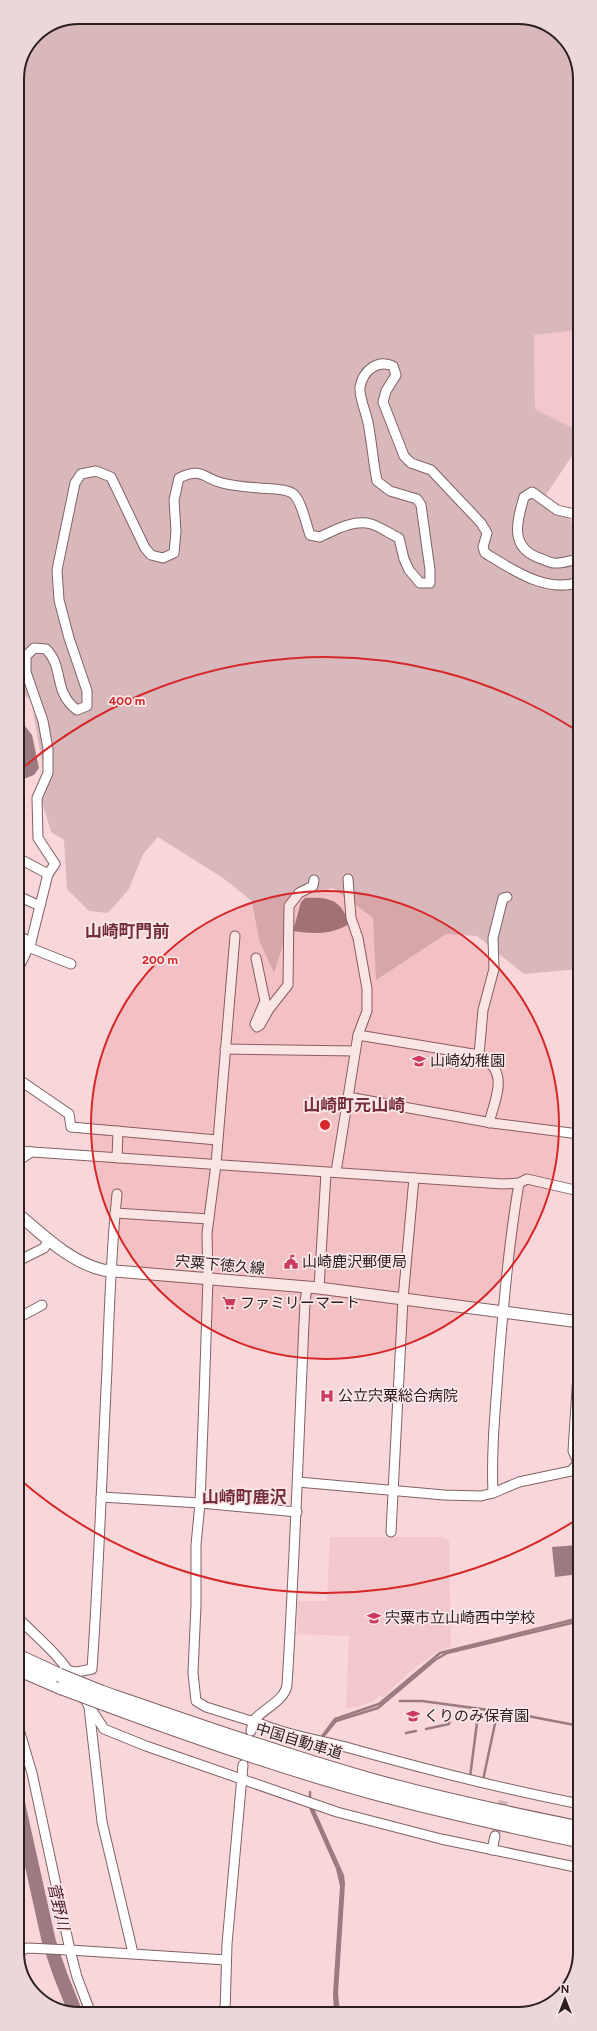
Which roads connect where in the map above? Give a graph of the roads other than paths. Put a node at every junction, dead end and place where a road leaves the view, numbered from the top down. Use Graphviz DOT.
graph roads {
  1 [pos="573,514"];
  2 [pos="573,560"];
  3 [pos="573,583"];
  4 [pos="24,861"];
  5 [pos="48,874"];
  6 [pos="348,879"];
  7 [pos="314,880"];
  8 [pos="507,897"];
  9 [pos="24,899"];
  10 [pos="40,906"];
  11 [pos="235,936"];
  12 [pos="24,940"];
  13 [pos="30,944"];
  14 [pos="24,956"];
  15 [pos="256,958"];
  16 [pos="71,964"];
  17 [pos="358,1035"];
  18 [pos="225,1049"];
  19 [pos="356,1051"];
  20 [pos="479,1055"];
  21 [pos="24,1083"];
  22 [pos="348,1097"];
  23 [pos="489,1123"];
  24 [pos="118,1131"];
  25 [pos="573,1133"];
  26 [pos="217,1140"];
  27 [pos="24,1151"];
  28 [pos="31,1152"];
  29 [pos="24,1157"];
  30 [pos="116,1158"];
  31 [pos="216,1164"];
  32 [pos="336,1172"];
  33 [pos="326,1173"];
  34 [pos="414,1178"];
  35 [pos="519,1183"];
  36 [pos="573,1190"];
  37 [pos="117,1194"];
  38 [pos="115,1212"];
  39 [pos="24,1219"];
  40 [pos="210,1219"];
  41 [pos="49,1240"];
  42 [pos="24,1258"];
  43 [pos="111,1271"];
  44 [pos="208,1279"];
  45 [pos="307,1287"];
  46 [pos="319,1288"];
  47 [pos="403,1299"];
  48 [pos="42,1305"];
  49 [pos="502,1313"];
  50 [pos="24,1315"];
  51 [pos="573,1321"];
  52 [pos="573,1469"];
  53 [pos="298,1482"];
  54 [pos="393,1490"];
  55 [pos="493,1493"];
  56 [pos="101,1497"];
  57 [pos="200,1503"];
  58 [pos="297,1512"];
  59 [pos="391,1532"];
  60 [pos="24,1625"];
  61 [pos="24,1658"];
  62 [pos="24,1672"];
  63 [pos="64,1673"];
  64 [pos="102,1698"];
  65 [pos="88,1706"];
  66 [pos="254,1721"];
  67 [pos="251,1731"];
  68 [pos="24,1746"];
  69 [pos="243,1765"];
  70 [pos="241,1779"];
  71 [pos="505,1789"];
  72 [pos="504,1799"];
  73 [pos="573,1803"];
  74 [pos="573,1827"];
  75 [pos="495,1836"];
  76 [pos="573,1839"];
  77 [pos="492,1850"];
  78 [pos="573,1867"];
  79 [pos="24,1950"];
  80 [pos="70,1950"];
  81 [pos="133,1954"];
  82 [pos="226,1960"];
  83 [pos="88,2007"];
  84 [pos="226,2007"];
  1 -- 2 [label="street"];
  3 -- 5 [label="street"];
  4 -- 5 [label="street"];
  5 -- 10 [label="street"];
  6 -- 17 [label="street"];
  7 -- 15 [label="street"];
  8 -- 20 [label="street"];
  9 -- 10 [label="street"];
  10 -- 13 [label="street"];
  11 -- 18 [label="street"];
  12 -- 13 [label="street"];
  13 -- 14 [label="street"];
  13 -- 16 [label="street"];
  17 -- 19 [label="street"];
  17 -- 20 [label="street"];
  18 -- 19 [label="street"];
  18 -- 26 [label="street"];
  19 -- 22 [label="street"];
  20 -- 23 [label="street"];
  21 -- 24 [label="street"];
  22 -- 23 [label="street"];
  22 -- 32 [label="street"];
  23 -- 25 [label="street"];
  24 -- 26 [label="street"];
  24 -- 30 [label="street"];
  26 -- 31 [label="street"];
  27 -- 28 [label="street"];
  28 -- 29 [label="street"];
  28 -- 30 [label="street"];
  30 -- 31 [label="street"];
  31 -- 33 [label="street"];
  31 -- 40 [label="street"];
  32 -- 33 [label="street"];
  32 -- 34 [label="street"];
  33 -- 46 [label="street"];
  34 -- 35 [label="street"];
  34 -- 47 [label="street"];
  35 -- 36 [label="street"];
  35 -- 49 [label="street"];
  37 -- 38 [label="street"];
  38 -- 40 [label="street"];
  38 -- 43 [label="street"];
  39 -- 41 [label="main road, 宍粟下徳久線"];
  40 -- 44 [label="street"];
  41 -- 42 [label="street"];
  41 -- 43 [label="main road, 宍粟下徳久線"];
  43 -- 44 [label="main road, 宍粟下徳久線"];
  43 -- 56 [label="street"];
  44 -- 45 [label="main road, 宍粟下徳久線"];
  44 -- 57 [label="street"];
  45 -- 46 [label="main road, 宍粟下徳久線"];
  45 -- 53 [label="street"];
  46 -- 47 [label="main road, 宍粟下徳久線"];
  47 -- 49 [label="main road, 宍粟下徳久線"];
  47 -- 54 [label="street"];
  48 -- 50 [label="street"];
  49 -- 51 [label="main road, 宍粟下徳久線"];
  49 -- 55 [label="street"];
  52 -- 55 [label="street"];
  53 -- 54 [label="street"];
  53 -- 58 [label="street"];
  54 -- 55 [label="street"];
  54 -- 59 [label="street"];
  56 -- 57 [label="street"];
  56 -- 63 [label="street"];
  57 -- 58 [label="street"];
  57 -- 66 [label="street"];
  58 -- 66 [label="street"];
  60 -- 63 [label="street"];
  61 -- 63 [label="highway, 中国自動車道"];
  62 -- 64 [label="highway, 中国自動車道, bridge"];
  63 -- 64 [label="highway, 中国自動車道, bridge"];
  63 -- 65 [label="street"];
  64 -- 74 [label="highway, 中国自動車道"];
  64 -- 76 [label="highway, 中国自動車道"];
  65 -- 70 [label="street"];
  65 -- 81 [label="street"];
  66 -- 67 [label="street"];
  66 -- 71 [label="street"];
  68 -- 80 [label="street"];
  69 -- 70 [label="street"];
  70 -- 77 [label="street"];
  70 -- 82 [label="street"];
  71 -- 72 [label="street"];
  71 -- 73 [label="street"];
  75 -- 77 [label="street"];
  77 -- 78 [label="street"];
  79 -- 80 [label="street"];
  80 -- 81 [label="street"];
  80 -- 83 [label="street"];
  81 -- 82 [label="street"];
  82 -- 84 [label="street"];
}
